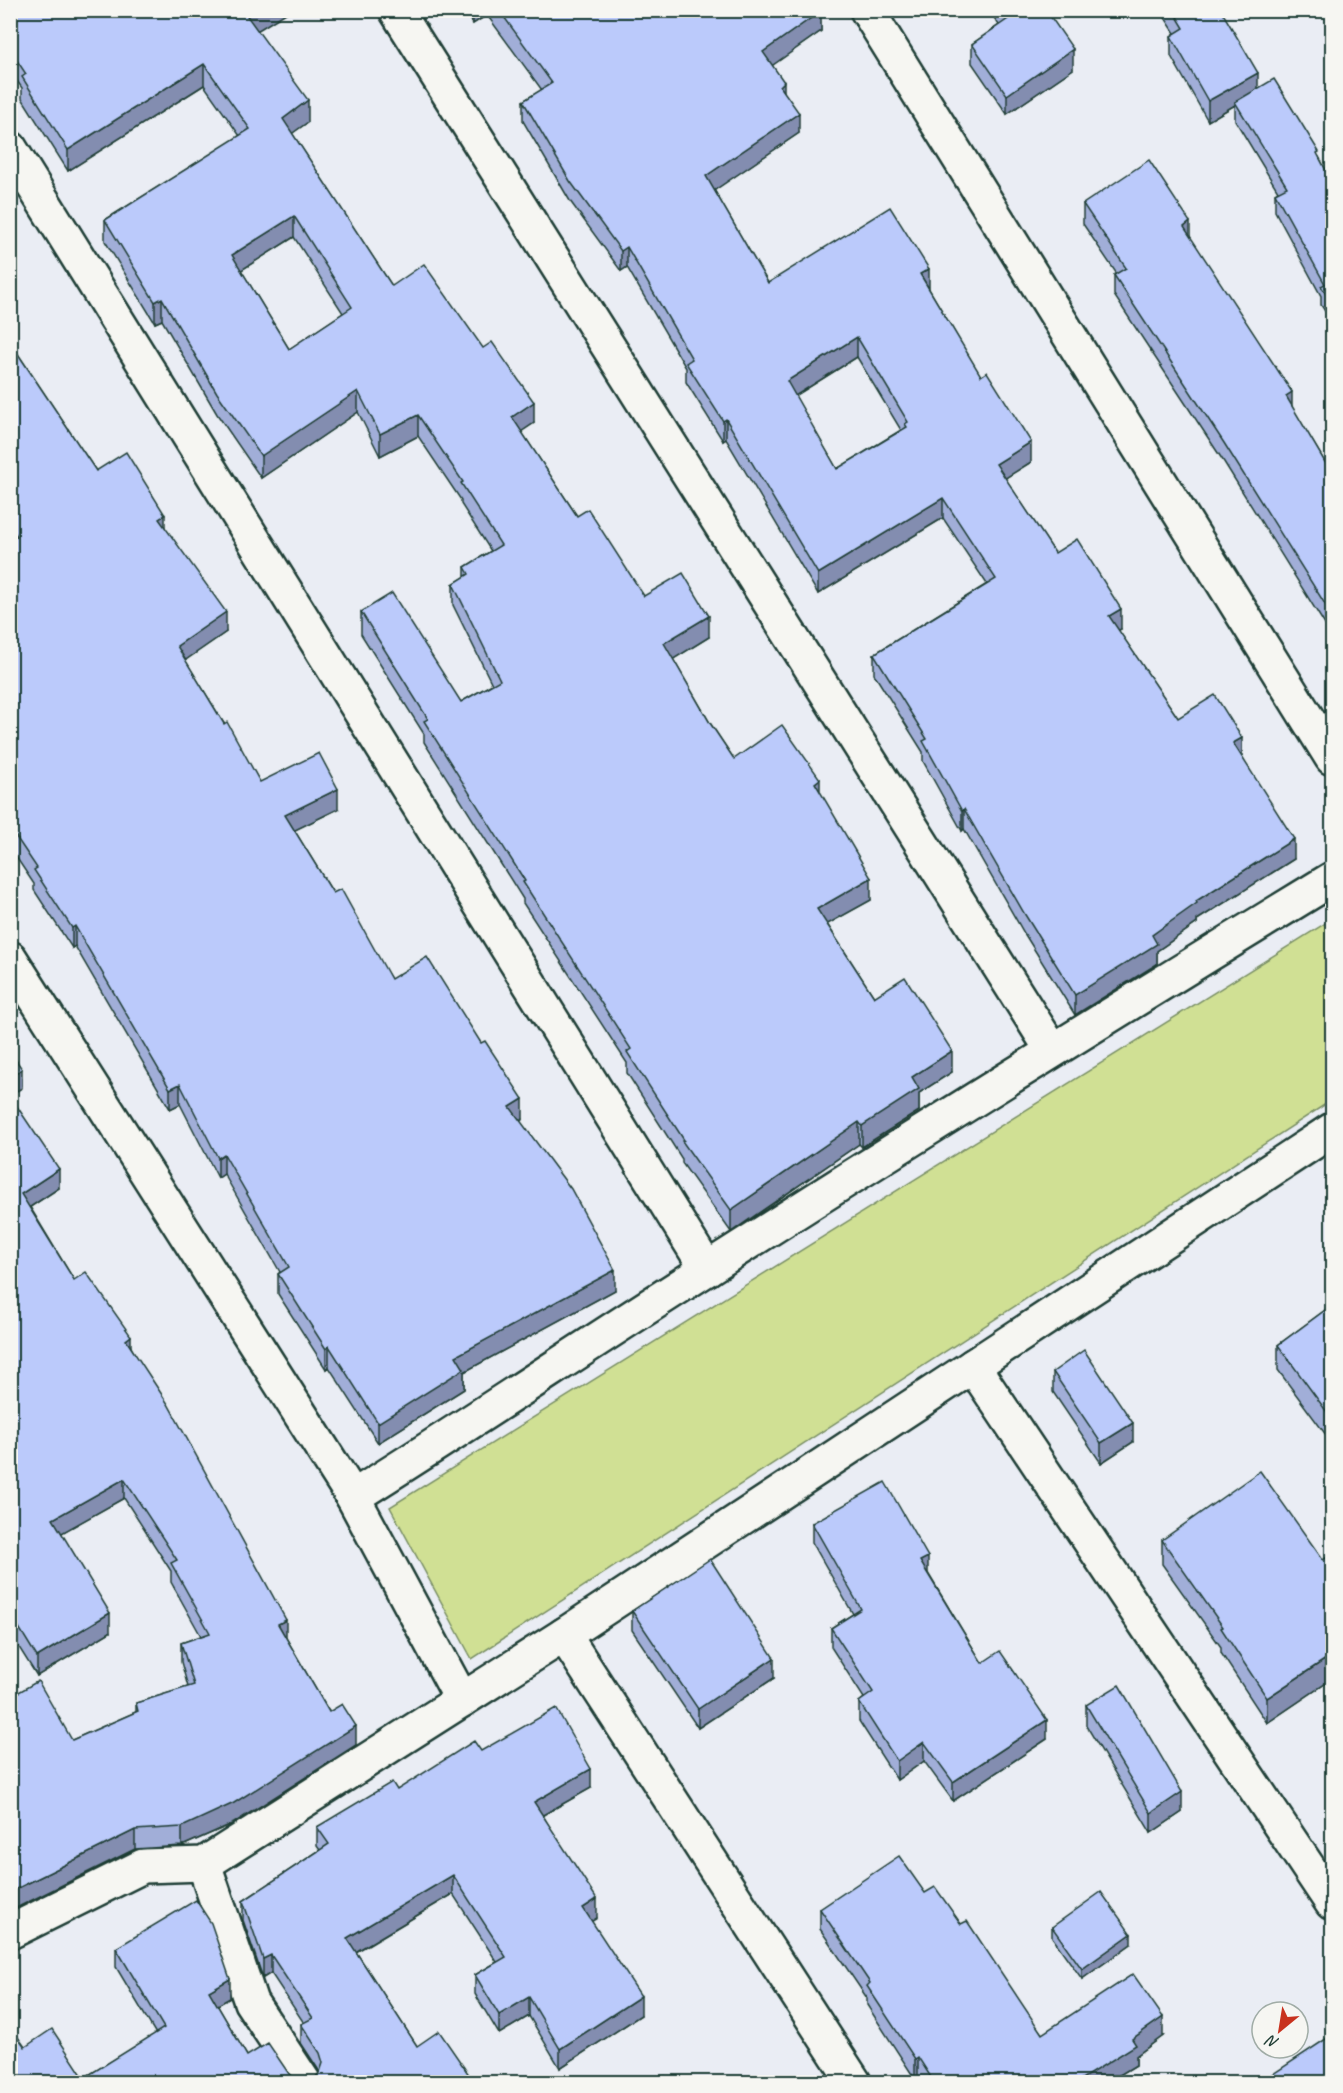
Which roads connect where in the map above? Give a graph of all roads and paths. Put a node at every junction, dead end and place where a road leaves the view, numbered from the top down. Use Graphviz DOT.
graph roads {
  1 [pos="396,10"];
  2 [pos="867,10"];
  3 [pos="10,148"];
  4 [pos="1332,758"];
  5 [pos="1332,879"];
  6 [pos="10,958"];
  7 [pos="1052,1050"];
  8 [pos="1332,1130"];
  9 [pos="706,1269"];
  10 [pos="973,1366"];
  11 [pos="352,1497"];
  12 [pos="564,1635"];
  13 [pos="462,1700"];
  14 [pos="204,1864"];
  15 [pos="1332,1903"];
  16 [pos="10,1932"];
  17 [pos="304,2082"];
  18 [pos="854,2082"];
  1 -- 7 [label="street"];
  2 -- 4 [label="street"];
  3 -- 9 [label="street"];
  5 -- 7 [label="street"];
  6 -- 11 [label="street"];
  7 -- 9 [label="street"];
  8 -- 10 [label="street"];
  9 -- 11 [label="street"];
  10 -- 12 [label="street"];
  10 -- 15 [label="street"];
  11 -- 13 [label="street"];
  12 -- 13 [label="street"];
  12 -- 18 [label="street"];
  13 -- 14 [label="street"];
  14 -- 16 [label="street"];
  14 -- 17 [label="street"];
}
